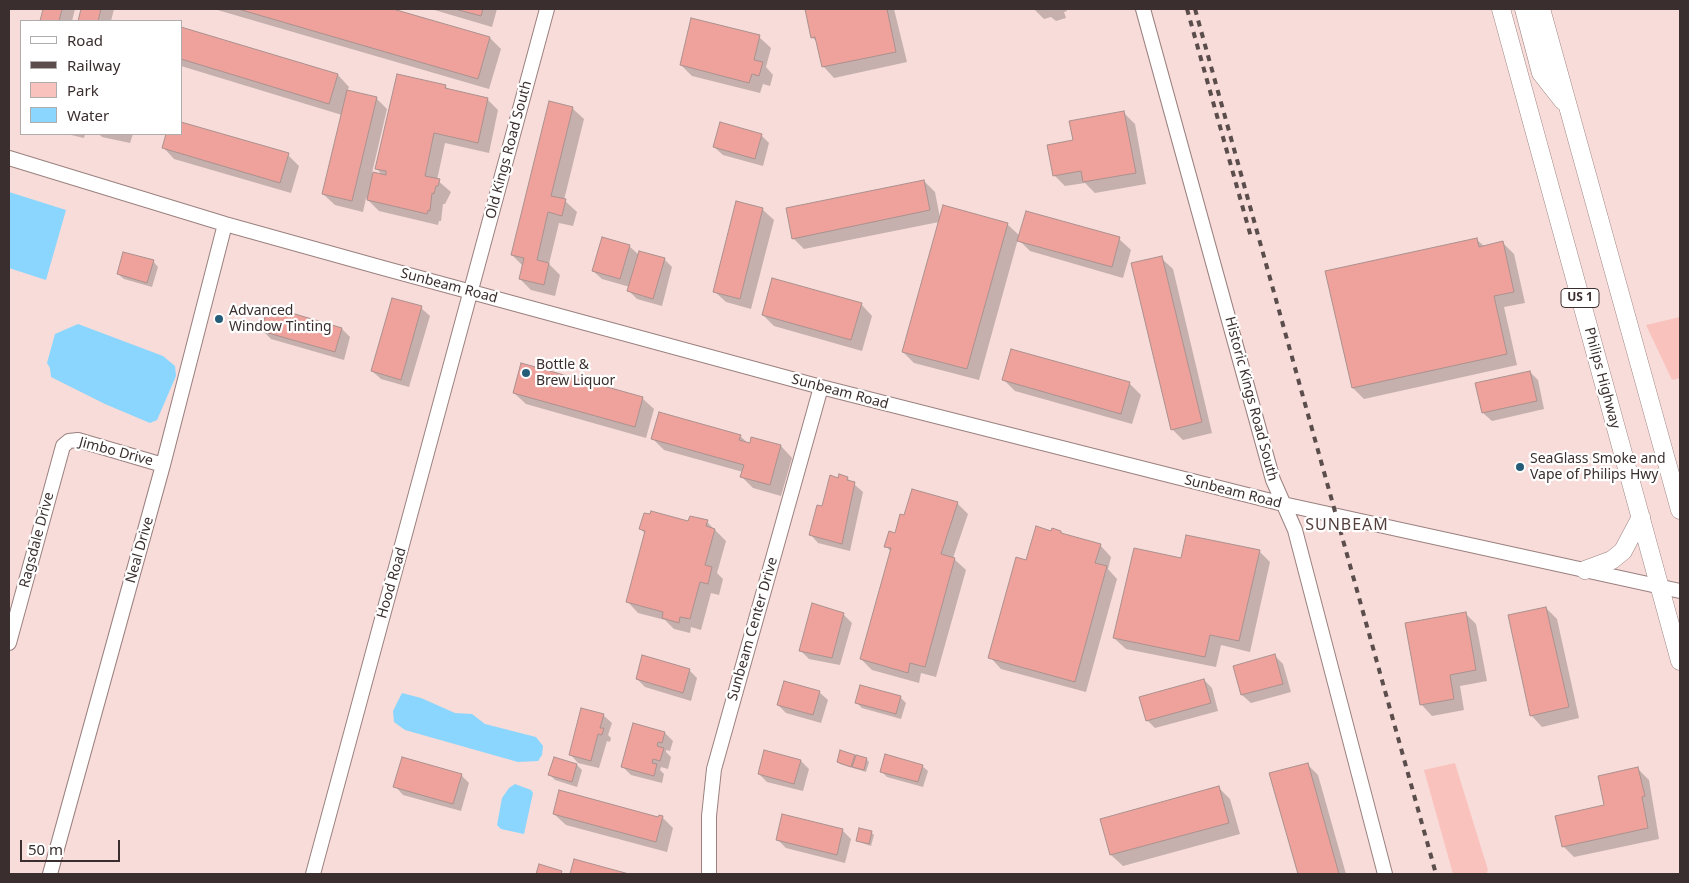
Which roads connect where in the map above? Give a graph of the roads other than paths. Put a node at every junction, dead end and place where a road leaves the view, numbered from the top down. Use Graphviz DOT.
graph roads {
  1 [pos="547,9"];
  2 [pos="1144,9"];
  3 [pos="1500,9"];
  4 [pos="1524,9"];
  5 [pos="1541,9"];
  6 [pos="1568,107"];
  7 [pos="9,158"];
  8 [pos="225,224"];
  9 [pos="471,292"];
  10 [pos="821,387"];
  11 [pos="69,441"];
  12 [pos="164,465"];
  13 [pos="1283,504"];
  14 [pos="1680,510"];
  15 [pos="1641,518"];
  16 [pos="1585,570"];
  17 [pos="1660,587"];
  18 [pos="1680,591"];
  19 [pos="9,643"];
  20 [pos="1680,661"];
  21 [pos="50,874"];
  22 [pos="313,874"];
  23 [pos="708,874"];
  24 [pos="1385,874"];
  1 -- 9 [label="street, Old Kings Road South"];
  2 -- 13 [label="street, Historic Kings Road South"];
  3 -- 15 [label="main road, Philips Highway / US 1"];
  4 -- 6 [label="main road"];
  5 -- 6 [label="main road, US 1"];
  6 -- 14 [label="main road, US 1"];
  7 -- 8 [label="street, Sunbeam Road"];
  8 -- 9 [label="street, Sunbeam Road"];
  8 -- 12 [label="street, Neal Drive"];
  9 -- 10 [label="street, Sunbeam Road"];
  9 -- 22 [label="street, Hood Road"];
  10 -- 13 [label="street, Sunbeam Road"];
  10 -- 23 [label="street, Sunbeam Center Drive"];
  11 -- 12 [label="street, Jimbo Drive"];
  11 -- 19 [label="street, Ragsdale Drive"];
  12 -- 21 [label="street, Neal Drive"];
  13 -- 16 [label="street, Sunbeam Road"];
  13 -- 24 [label="street, Historic Kings Road South"];
  15 -- 16 [label="main road"];
  15 -- 17 [label="main road, Philips Highway / US 1"];
  16 -- 17 [label="street, Sunbeam Road"];
  17 -- 18 [label="street, Sunbeam Road"];
  17 -- 20 [label="main road, Philips Highway / US 1"];
}
